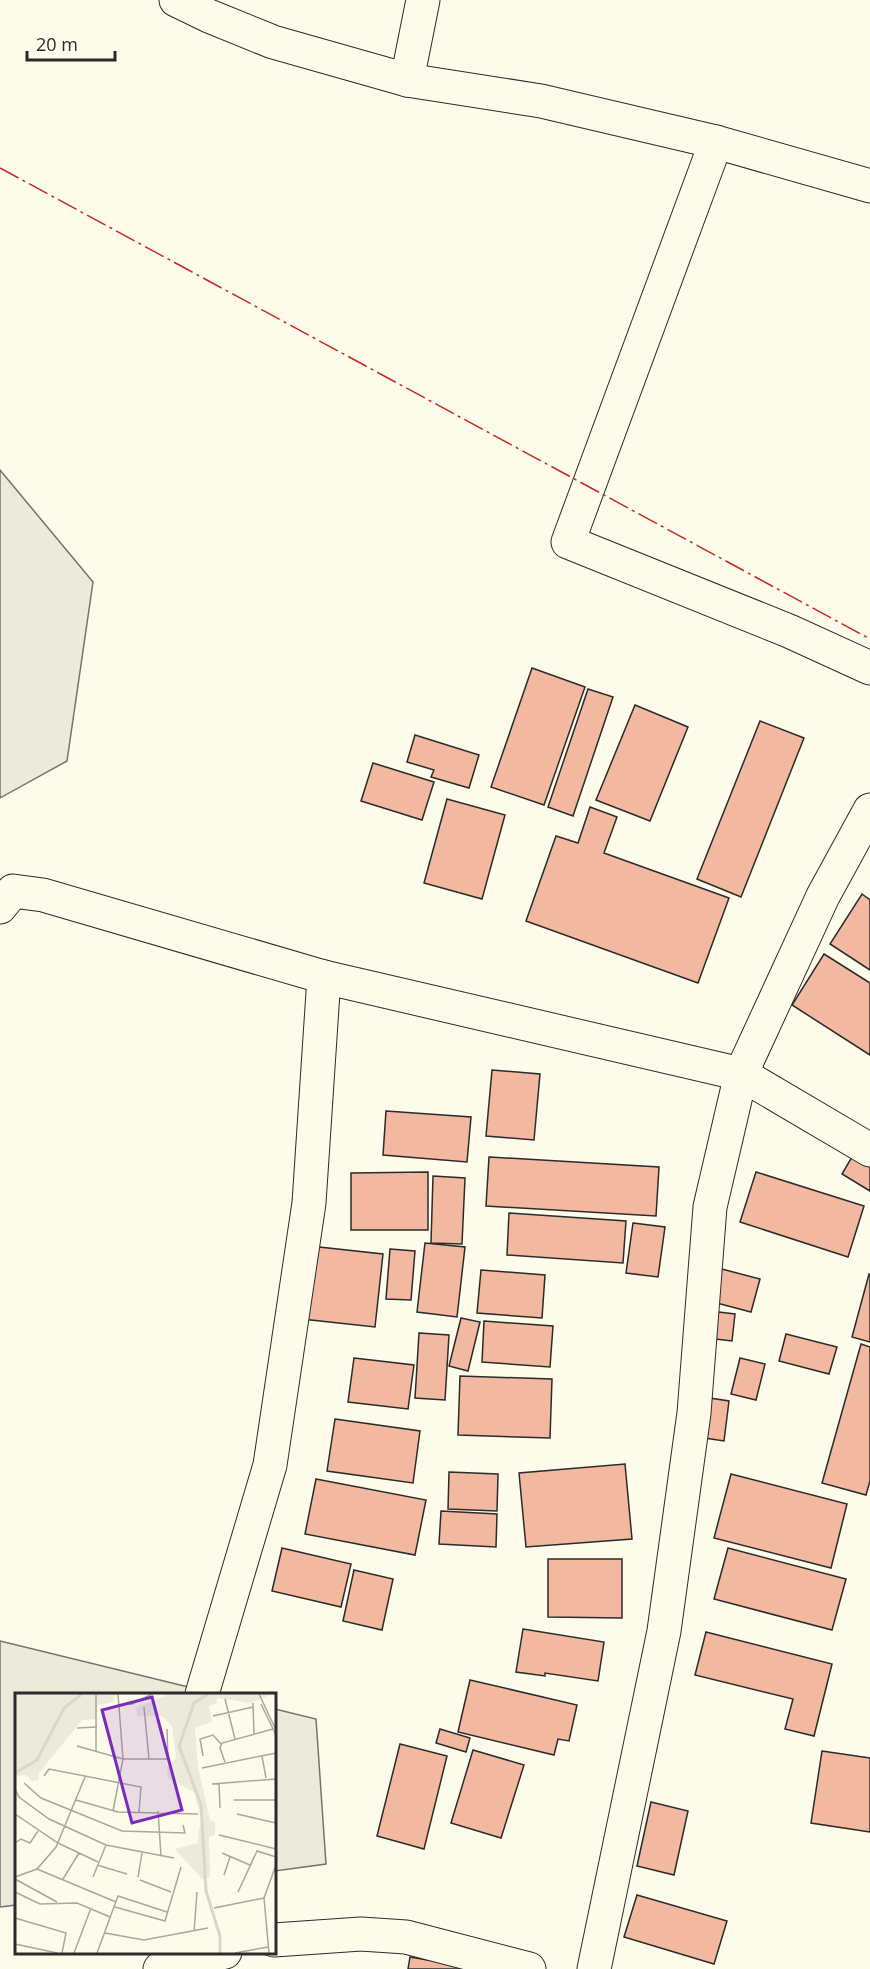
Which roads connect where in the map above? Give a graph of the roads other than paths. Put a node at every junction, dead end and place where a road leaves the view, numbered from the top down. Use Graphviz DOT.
graph roads {
  1 [pos="176,0"];
  2 [pos="423,0"];
  3 [pos="407,80"];
  4 [pos="716,142"];
  5 [pos="870,186"];
  6 [pos="870,668"];
  7 [pos="870,810"];
  8 [pos="0,907"];
  9 [pos="324,977"];
  10 [pos="741,1074"];
  11 [pos="870,1150"];
  12 [pos="203,1693"];
  13 [pos="276,1940"];
  14 [pos="221,1954"];
  15 [pos="160,1969"];
  16 [pos="529,1969"];
  17 [pos="594,1969"];
  1 -- 3 [label="street"];
  2 -- 3 [label="street"];
  3 -- 4 [label="street"];
  4 -- 5 [label="street"];
  4 -- 6 [label="street"];
  7 -- 10 [label="street"];
  8 -- 9 [label="street"];
  9 -- 10 [label="street"];
  9 -- 12 [label="street"];
  10 -- 11 [label="street"];
  10 -- 17 [label="street"];
  13 -- 16 [label="street"];
  14 -- 15 [label="street"];
}
